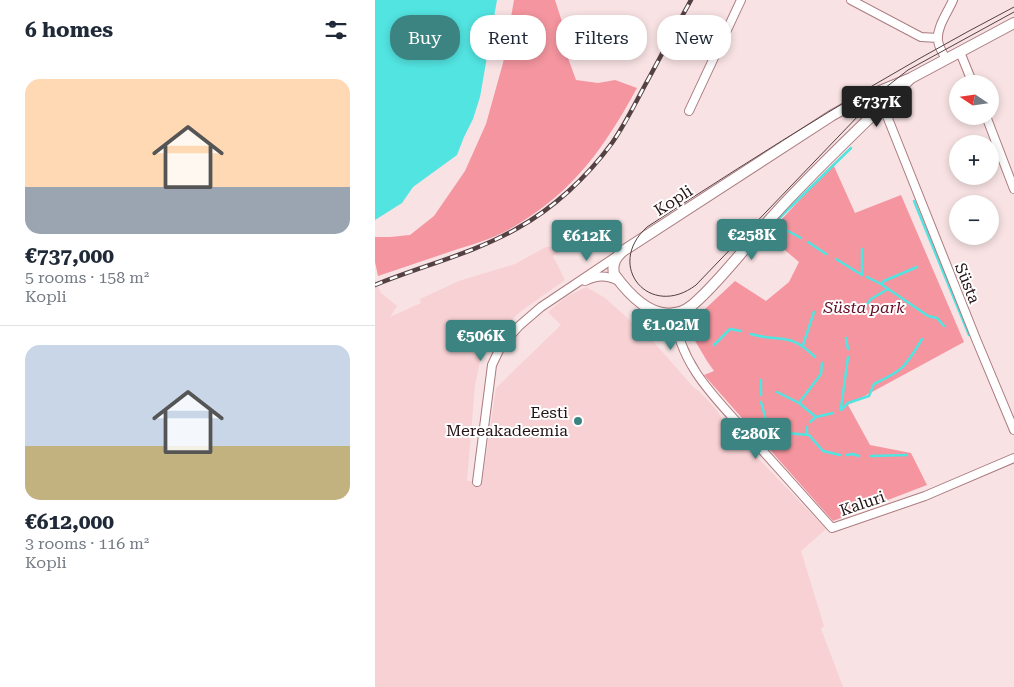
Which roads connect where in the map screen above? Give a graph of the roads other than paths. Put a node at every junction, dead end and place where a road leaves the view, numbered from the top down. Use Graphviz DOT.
graph roads {
  1 [pos="741,0"];
  2 [pos="851,0"];
  3 [pos="953,0"];
  4 [pos="1014,23"];
  5 [pos="938,38"];
  6 [pos="961,52"];
  7 [pos="946,59"];
  8 [pos="970,75"];
  9 [pos="911,78"];
  10 [pos="878,91"];
  11 [pos="883,106"];
  12 [pos="689,111"];
  13 [pos="989,125"];
  14 [pos="1014,190"];
  15 [pos="617,256"];
  16 [pos="619,282"];
  17 [pos="569,287"];
  18 [pos="674,314"];
  19 [pos="1014,430"];
  20 [pos="1014,458"];
  21 [pos="477,482"];
  1 -- 12 [label="street"];
  2 -- 5 [label="street"];
  3 -- 5 [label="street"];
  4 -- 6 [label="street, Kopli"];
  5 -- 7 [label="street"];
  6 -- 7 [label="street, Kopli"];
  6 -- 8 [label="street"];
  7 -- 9 [label="street, Kopli"];
  9 -- 10 [label="street, Kopli"];
  9 -- 11 [label="street, Kopli"];
  10 -- 11 [label="street, Süsta"];
  10 -- 15 [label="street, Kopli"];
  11 -- 18 [label="street, Kopli"];
  11 -- 19 [label="street, Süsta"];
  13 -- 14 [label="street"];
  15 -- 16 [label="street"];
  15 -- 17 [label="street"];
  16 -- 17 [label="street"];
  16 -- 18 [label="street"];
  17 -- 21 [label="street"];
  18 -- 20 [label="street, Kaluri"];
}
